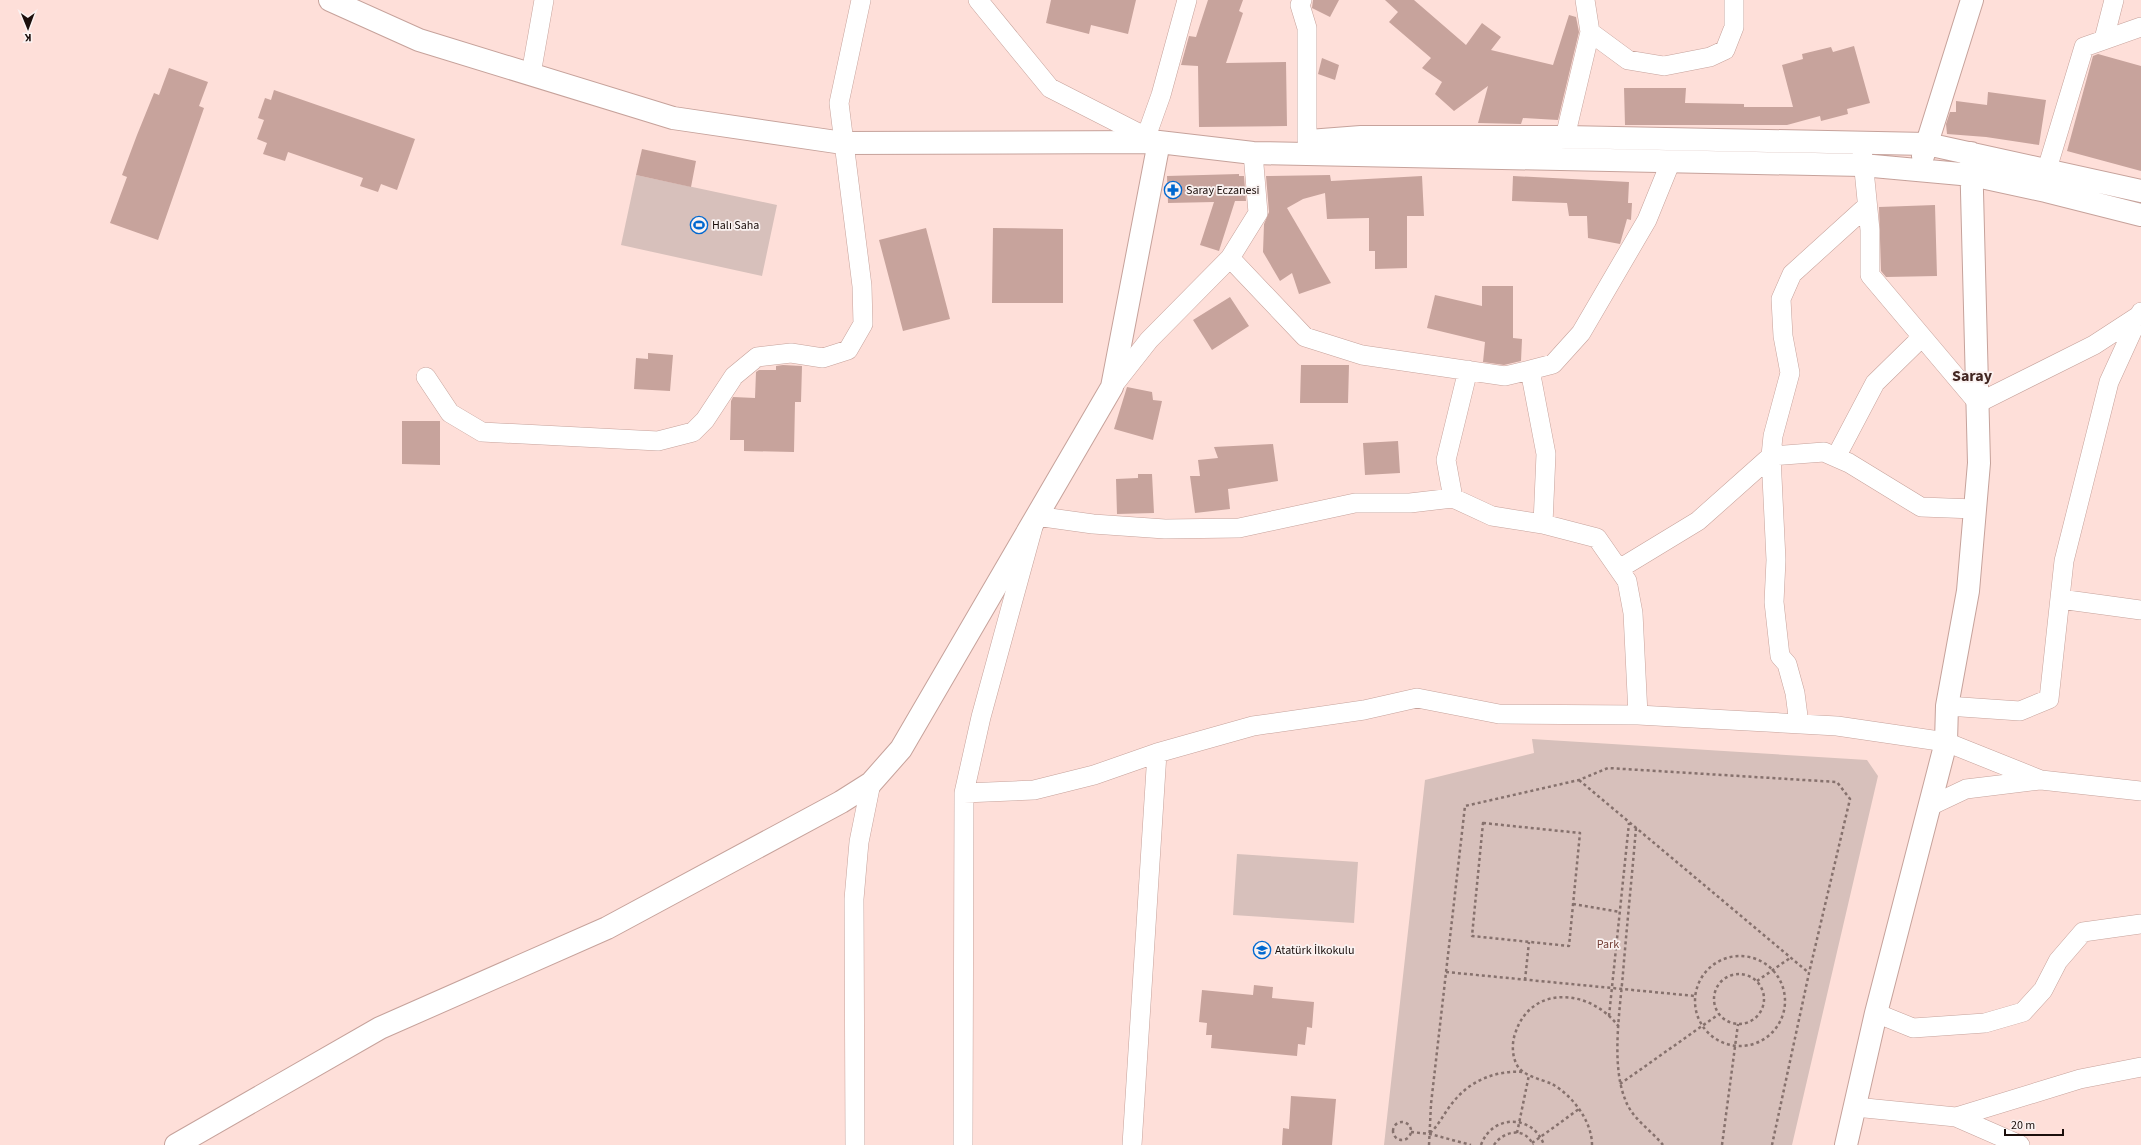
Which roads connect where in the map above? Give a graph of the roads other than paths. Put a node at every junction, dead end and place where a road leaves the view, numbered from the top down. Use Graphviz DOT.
graph roads {
  1 [pos="330,0"];
  2 [pos="544,0"];
  3 [pos="861,0"];
  4 [pos="978,0"];
  5 [pos="1187,0"];
  6 [pos="1302,0"];
  7 [pos="1585,0"];
  8 [pos="1734,0"];
  9 [pos="1972,0"];
  10 [pos="2114,0"];
  11 [pos="2141,28"];
  12 [pos="1590,32"];
  13 [pos="2104,39"];
  14 [pos="531,74"];
  15 [pos="1565,137"];
  16 [pos="1152,140"];
  17 [pos="1307,141"];
  18 [pos="843,143"];
  19 [pos="1861,143"];
  20 [pos="1927,144"];
  21 [pos="1253,153"];
  22 [pos="1971,153"];
  23 [pos="1671,161"];
  24 [pos="1862,165"];
  25 [pos="2047,170"];
  26 [pos="1918,171"];
  27 [pos="1972,175"];
  28 [pos="2046,191"];
  29 [pos="2141,191"];
  30 [pos="1867,206"];
  31 [pos="2141,215"];
  32 [pos="1230,258"];
  33 [pos="2139,314"];
  34 [pos="1922,337"];
  35 [pos="2133,347"];
  36 [pos="1468,370"];
  37 [pos="1530,370"];
  38 [pos="426,377"];
  39 [pos="1112,387"];
  40 [pos="1978,403"];
  41 [pos="1771,456"];
  42 [pos="1836,458"];
  43 [pos="1453,498"];
  44 [pos="1975,509"];
  45 [pos="1036,516"];
  46 [pos="1543,524"];
  47 [pos="1619,569"];
  48 [pos="2060,599"];
  49 [pos="2141,610"];
  50 [pos="1947,706"];
  51 [pos="1638,715"];
  52 [pos="1799,724"];
  53 [pos="1946,742"];
  54 [pos="1157,753"];
  55 [pos="2041,780"];
  56 [pos="871,783"];
  57 [pos="2141,792"];
  58 [pos="964,793"];
  59 [pos="1930,806"];
  60 [pos="2141,924"];
  61 [pos="1876,1013"];
  62 [pos="2141,1067"];
  63 [pos="1855,1107"];
  64 [pos="1956,1117"];
  65 [pos="176,1145"];
  66 [pos="855,1145"];
  67 [pos="963,1145"];
  68 [pos="1132,1145"];
  69 [pos="1846,1145"];
  70 [pos="2020,1145"];
  1 -- 14 [label="street"];
  2 -- 14 [label="street"];
  3 -- 18 [label="street"];
  4 -- 16 [label="street"];
  5 -- 16 [label="street"];
  6 -- 17 [label="street"];
  7 -- 12 [label="street"];
  8 -- 12 [label="street"];
  9 -- 20 [label="street"];
  10 -- 13 [label="street"];
  11 -- 13 [label="street"];
  12 -- 15 [label="street"];
  13 -- 25 [label="street"];
  14 -- 18 [label="street"];
  15 -- 17 [label="street"];
  15 -- 19 [label="street"];
  16 -- 18 [label="street"];
  16 -- 21 [label="street"];
  16 -- 39 [label="street"];
  17 -- 21 [label="street"];
  18 -- 38 [label="street"];
  19 -- 20 [label="street"];
  19 -- 24 [label="street"];
  20 -- 22 [label="street"];
  20 -- 26 [label="street"];
  21 -- 23 [label="street"];
  21 -- 32 [label="street"];
  22 -- 25 [label="street"];
  22 -- 27 [label="street"];
  23 -- 24 [label="street"];
  23 -- 37 [label="street"];
  24 -- 26 [label="street"];
  24 -- 30 [label="street"];
  25 -- 28 [label="street"];
  25 -- 29 [label="street"];
  26 -- 27 [label="street"];
  27 -- 28 [label="street"];
  27 -- 40 [label="street"];
  28 -- 31 [label="street"];
  30 -- 34 [label="street"];
  30 -- 41 [label="street"];
  32 -- 36 [label="street"];
  32 -- 39 [label="street"];
  33 -- 35 [label="street"];
  33 -- 40 [label="street"];
  34 -- 40 [label="street"];
  34 -- 42 [label="street"];
  35 -- 48 [label="street"];
  36 -- 37 [label="street"];
  36 -- 43 [label="street"];
  37 -- 46 [label="street"];
  39 -- 45 [label="street"];
  40 -- 44 [label="street"];
  41 -- 42 [label="street"];
  41 -- 47 [label="street"];
  41 -- 52 [label="street"];
  42 -- 44 [label="street"];
  43 -- 45 [label="street"];
  43 -- 46 [label="street"];
  44 -- 50 [label="street"];
  45 -- 56 [label="street"];
  45 -- 58 [label="street"];
  46 -- 47 [label="street"];
  47 -- 51 [label="street"];
  48 -- 49 [label="street"];
  48 -- 50 [label="street"];
  50 -- 53 [label="street"];
  51 -- 52 [label="street"];
  51 -- 54 [label="street"];
  52 -- 53 [label="street"];
  53 -- 55 [label="street"];
  53 -- 59 [label="street"];
  54 -- 58 [label="street"];
  54 -- 68 [label="street"];
  55 -- 57 [label="street"];
  55 -- 59 [label="street"];
  56 -- 65 [label="street"];
  56 -- 66 [label="street"];
  58 -- 67 [label="street"];
  59 -- 61 [label="street"];
  60 -- 61 [label="street"];
  61 -- 63 [label="street"];
  62 -- 64 [label="street"];
  63 -- 64 [label="street"];
  63 -- 69 [label="street"];
  64 -- 70 [label="street"];
}
